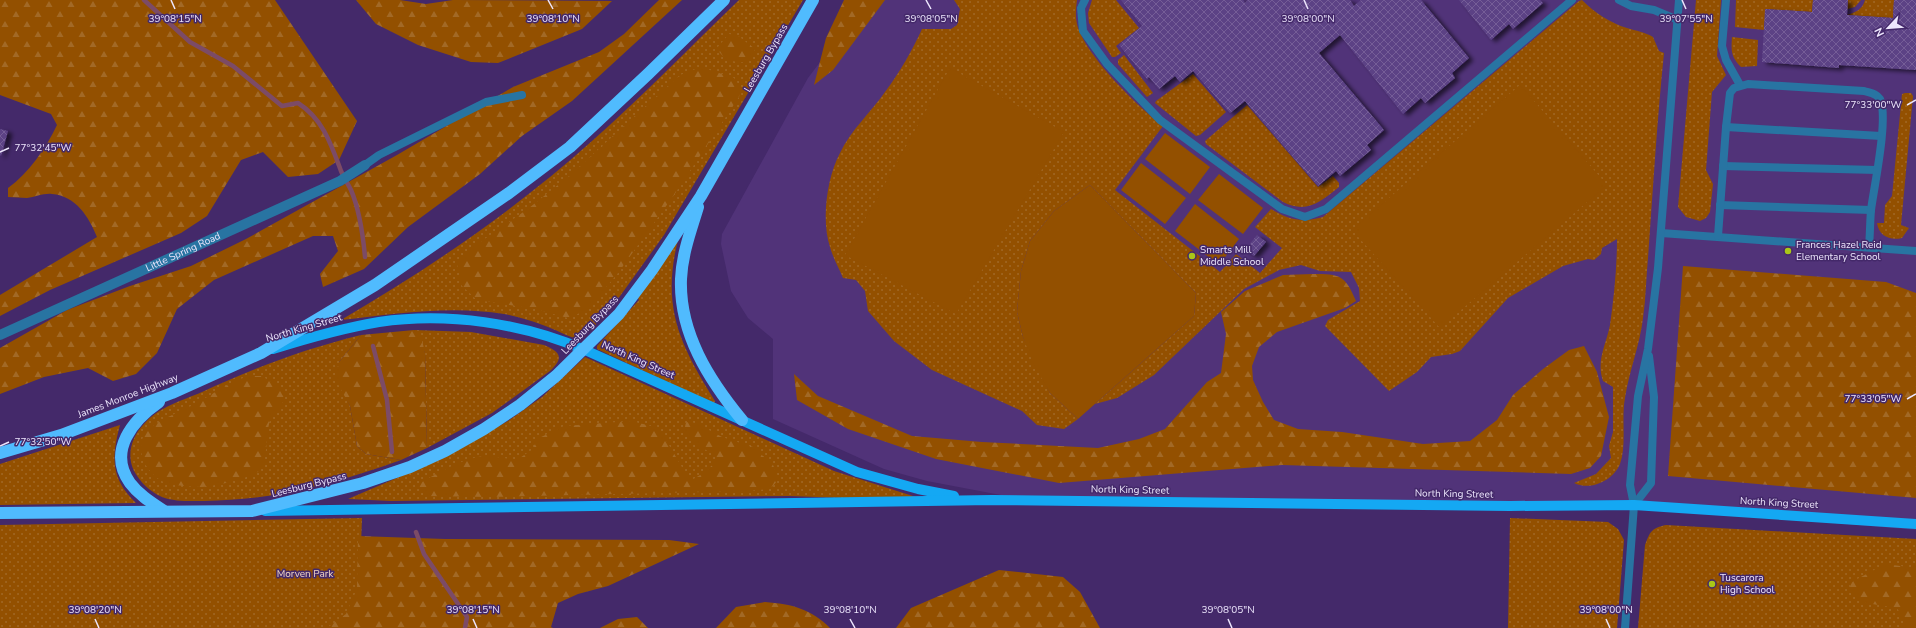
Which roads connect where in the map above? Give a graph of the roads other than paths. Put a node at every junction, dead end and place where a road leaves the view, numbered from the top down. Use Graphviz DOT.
graph roads {
  1 [pos="724,0"];
  2 [pos="813,0"];
  3 [pos="1085,0"];
  4 [pos="1572,0"];
  5 [pos="1619,0"];
  6 [pos="1680,0"];
  7 [pos="1726,0"];
  8 [pos="1678,20"];
  9 [pos="1740,85"];
  10 [pos="522,95"];
  11 [pos="1726,127"];
  12 [pos="1881,136"];
  13 [pos="365,165"];
  14 [pos="1723,166"];
  15 [pos="1877,170"];
  16 [pos="701,196"];
  17 [pos="1720,205"];
  18 [pos="1871,210"];
  19 [pos="1661,232"];
  20 [pos="1718,236"];
  21 [pos="1869,247"];
  22 [pos="1916,251"];
  23 [pos="0,335"];
  24 [pos="1648,349"];
  25 [pos="585,350"];
  26 [pos="261,353"];
  27 [pos="172,393"];
  28 [pos="742,420"];
  29 [pos="0,452"];
  30 [pos="992,500"];
  31 [pos="1634,505"];
  32 [pos="164,511"];
  33 [pos="252,511"];
  34 [pos="0,513"];
  35 [pos="1916,524"];
  36 [pos="1625,628"];
  1 -- 26 [label="highway"];
  2 -- 16 [label="highway, Leesburg Bypass"];
  3 -- 4 [label="lane"];
  5 -- 8 [label="lane"];
  6 -- 8 [label="lane"];
  7 -- 9 [label="lane"];
  8 -- 19 [label="lane"];
  9 -- 11 [label="lane"];
  9 -- 12 [label="lane"];
  10 -- 13 [label="lane"];
  11 -- 12 [label="lane"];
  11 -- 14 [label="lane"];
  12 -- 15 [label="lane"];
  13 -- 23 [label="street, Little Spring Road"];
  14 -- 15 [label="lane"];
  14 -- 17 [label="lane"];
  15 -- 18 [label="lane"];
  16 -- 25 [label="highway, Leesburg Bypass"];
  16 -- 28 [label="highway"];
  17 -- 18 [label="lane"];
  17 -- 20 [label="lane"];
  18 -- 21 [label="lane"];
  19 -- 20 [label="lane"];
  19 -- 24 [label="lane"];
  20 -- 21 [label="lane"];
  21 -- 22 [label="lane"];
  24 -- 31 [label="lane"];
  24 -- 31 [label="lane"];
  25 -- 26 [label="main road, North King Street"];
  25 -- 28 [label="main road, North King Street"];
  25 -- 33 [label="highway, Leesburg Bypass"];
  26 -- 27 [label="highway, James Monroe Highway"];
  27 -- 29 [label="highway, James Monroe Highway"];
  27 -- 32 [label="highway"];
  28 -- 30 [label="main road, North King Street"];
  30 -- 31 [label="main road, North King Street"];
  30 -- 33 [label="main road, North King Street"];
  31 -- 35 [label="main road, North King Street"];
  31 -- 36 [label="lane"];
  32 -- 33 [label="highway"];
  32 -- 34 [label="highway"];
}
